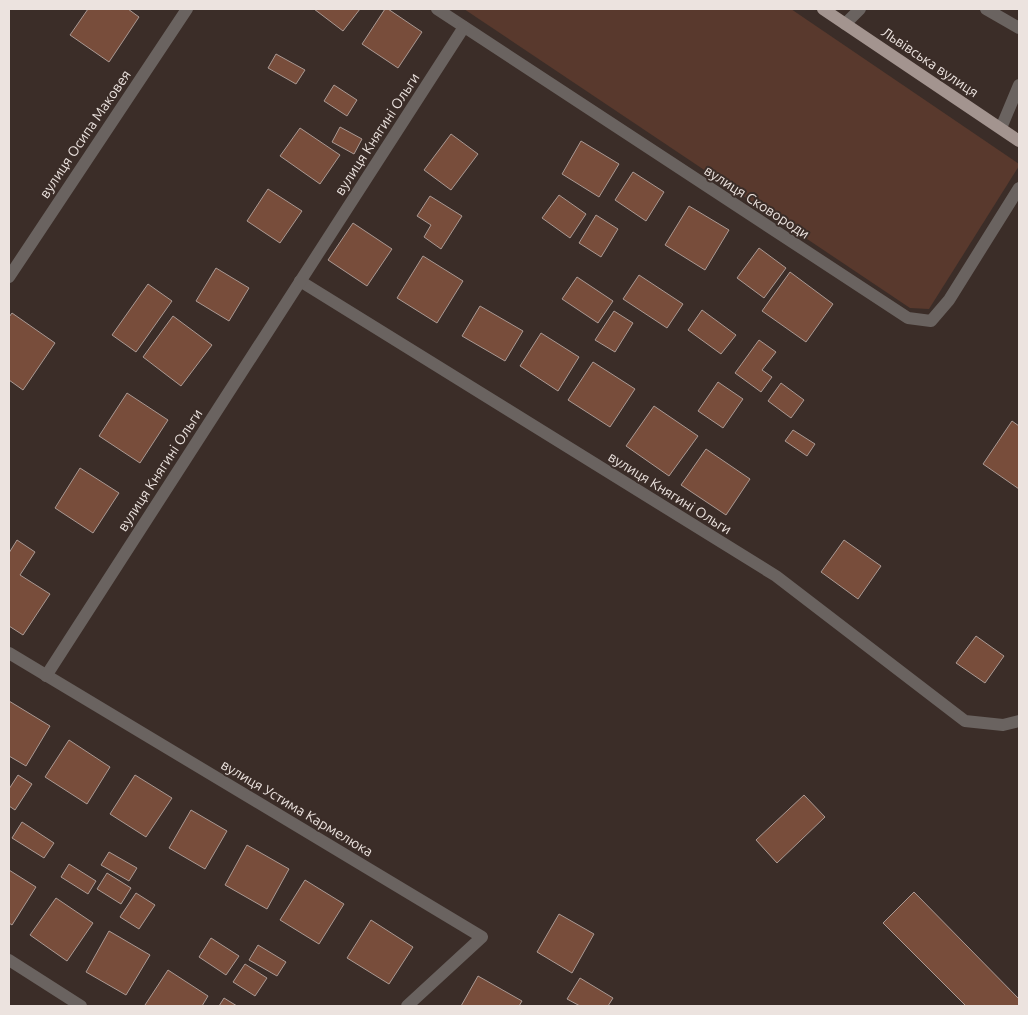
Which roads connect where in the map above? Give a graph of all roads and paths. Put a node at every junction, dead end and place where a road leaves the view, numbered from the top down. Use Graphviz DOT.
graph roads {
  1 [pos="187,9"];
  2 [pos="437,9"];
  3 [pos="824,9"];
  4 [pos="860,9"];
  5 [pos="986,9"];
  6 [pos="846,24"];
  7 [pos="464,27"];
  8 [pos="1019,28"];
  9 [pos="1019,85"];
  10 [pos="1001,128"];
  11 [pos="1019,141"];
  12 [pos="1019,188"];
  13 [pos="9,277"];
  14 [pos="300,281"];
  15 [pos="9,653"];
  16 [pos="46,676"];
  17 [pos="1019,721"];
  18 [pos="9,960"];
  19 [pos="81,1006"];
  20 [pos="407,1006"];
  1 -- 13 [label="street, вулиця Осипа Маковея"];
  2 -- 7 [label="street, вулиця Сковороди"];
  3 -- 6 [label="main road, Львівська вулиця"];
  4 -- 6 [label="street"];
  5 -- 8 [label="street"];
  6 -- 10 [label="main road, Львівська вулиця"];
  7 -- 12 [label="street, вулиця Сковороди"];
  7 -- 14 [label="street, вулиця Княгині Ольги"];
  9 -- 10 [label="street"];
  10 -- 11 [label="main road, Львівська вулиця"];
  14 -- 16 [label="street, вулиця Княгині Ольги"];
  14 -- 17 [label="street, вулиця Княгині Ольги"];
  15 -- 16 [label="street, вулиця Устима Кармелюка"];
  16 -- 20 [label="street, вулиця Устима Кармелюка"];
  18 -- 19 [label="street"];
}
